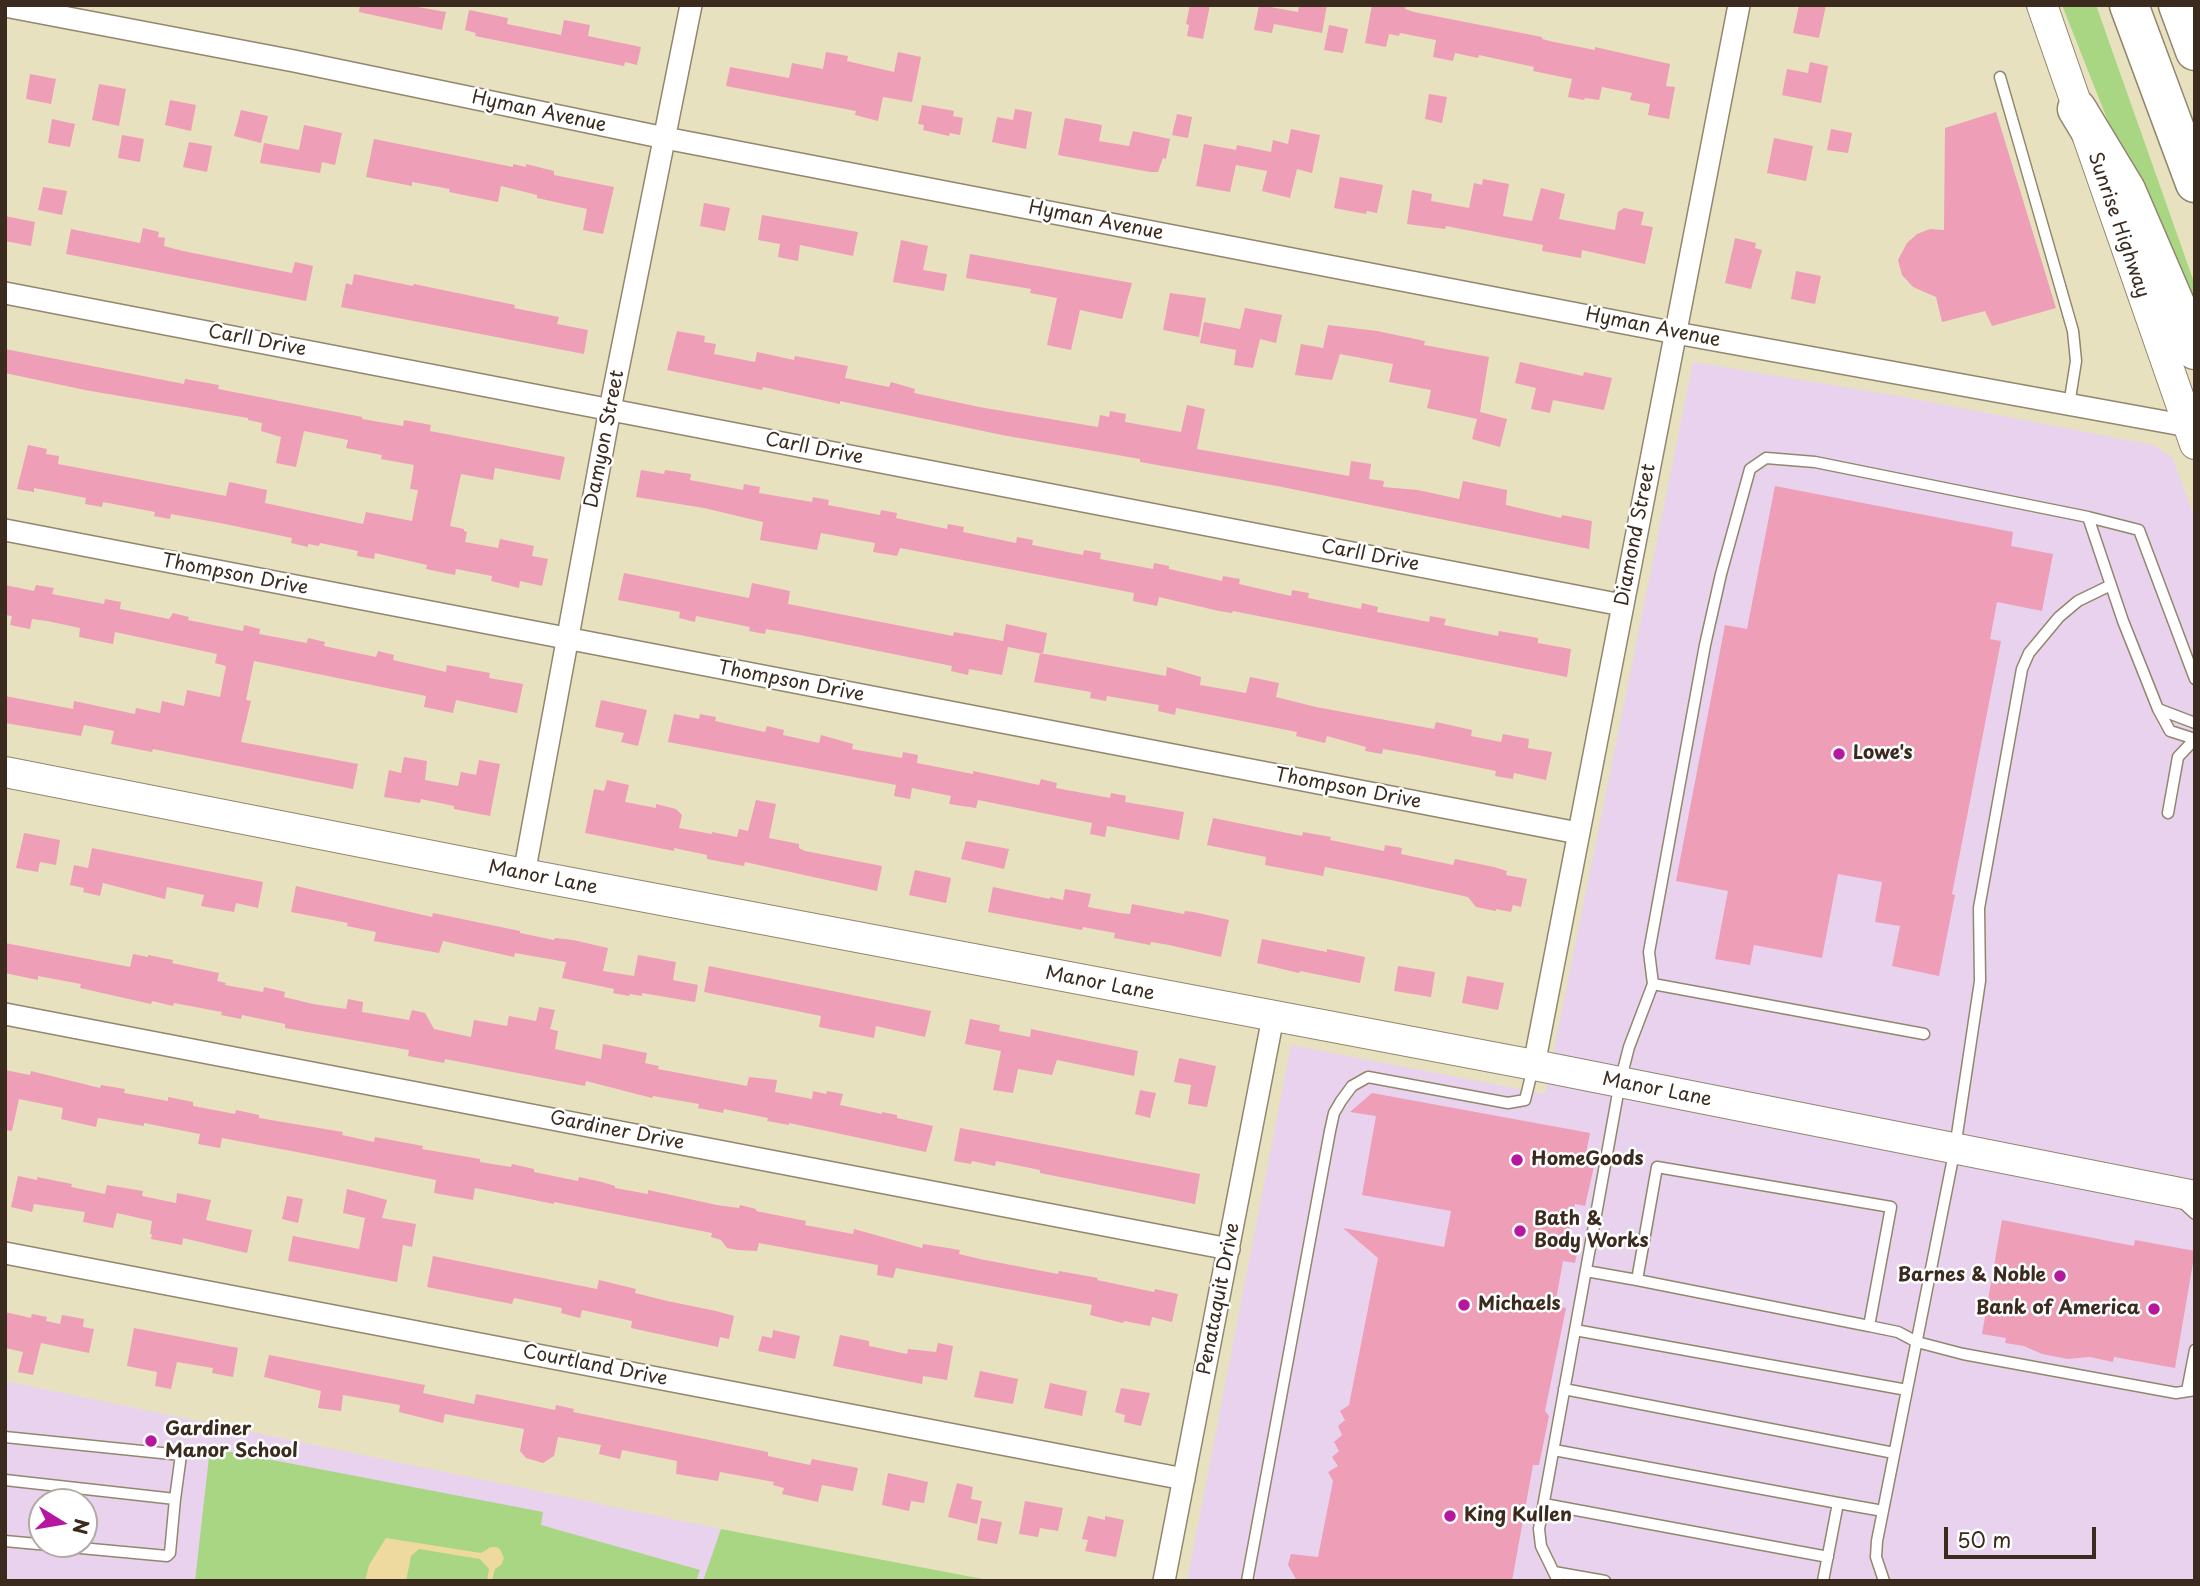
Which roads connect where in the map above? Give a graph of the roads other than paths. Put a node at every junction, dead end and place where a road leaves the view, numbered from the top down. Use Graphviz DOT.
graph roads {
  1 [pos="691,5"];
  2 [pos="2042,5"];
  3 [pos="2129,5"];
  4 [pos="2178,5"];
  5 [pos="5,6"];
  6 [pos="1736,6"];
  7 [pos="2195,51"];
  8 [pos="2000,77"];
  9 [pos="2077,109"];
  10 [pos="665,138"];
  11 [pos="2195,183"];
  12 [pos="5,293"];
  13 [pos="1676,333"];
  14 [pos="2195,350"];
  15 [pos="2069,405"];
  16 [pos="610,409"];
  17 [pos="2192,435"];
  18 [pos="2088,517"];
  19 [pos="5,530"];
  20 [pos="2111,585"];
  21 [pos="1622,605"];
  22 [pos="568,639"];
  23 [pos="2195,679"];
  24 [pos="2158,709"];
  25 [pos="2195,723"];
  26 [pos="2195,739"];
  27 [pos="5,772"];
  28 [pos="2168,813"];
  29 [pos="1578,834"];
  30 [pos="524,874"];
  31 [pos="1653,985"];
  32 [pos="5,1014"];
  33 [pos="1273,1017"];
  34 [pos="1924,1034"];
  35 [pos="1534,1065"];
  36 [pos="1620,1082"];
  37 [pos="1955,1148"];
  38 [pos="2183,1194"];
  39 [pos="2195,1214"];
  40 [pos="1228,1249"];
  41 [pos="5,1253"];
  42 [pos="1586,1271"];
  43 [pos="1637,1280"];
  44 [pos="1869,1326"];
  45 [pos="1575,1330"];
  46 [pos="1917,1342"];
  47 [pos="2195,1350"];
  48 [pos="1564,1389"];
  49 [pos="1907,1390"];
  50 [pos="2191,1391"];
  51 [pos="5,1437"];
  52 [pos="1554,1450"];
  53 [pos="1895,1453"];
  54 [pos="1184,1479"];
  55 [pos="5,1480"];
  56 [pos="175,1499"];
  57 [pos="1838,1503"];
  58 [pos="1544,1504"];
  59 [pos="1882,1511"];
  60 [pos="5,1541"];
  61 [pos="1828,1557"];
  62 [pos="1556,1577"];
  63 [pos="1164,1581"];
  64 [pos="1247,1581"];
  65 [pos="1605,1581"];
  66 [pos="1823,1581"];
  67 [pos="1884,1581"];
  1 -- 10 [label="street, Damyon Street"];
  2 -- 9 [label="street, Sunrise Highway"];
  3 -- 11 [label="highway"];
  4 -- 7 [label="highway"];
  5 -- 10 [label="street, Hyman Avenue"];
  6 -- 13 [label="street, Diamond Street"];
  8 -- 15 [label="lane"];
  9 -- 14 [label="highway"];
  9 -- 17 [label="street, Sunrise Highway"];
  10 -- 13 [label="street, Hyman Avenue"];
  10 -- 16 [label="street, Damyon Street"];
  12 -- 16 [label="street, Carll Drive"];
  13 -- 15 [label="street, Hyman Avenue"];
  13 -- 21 [label="street, Diamond Street"];
  15 -- 17 [label="street, Hyman Avenue"];
  16 -- 21 [label="street, Carll Drive"];
  16 -- 22 [label="street, Damyon Street"];
  18 -- 20 [label="lane"];
  18 -- 23 [label="lane"];
  18 -- 31 [label="lane"];
  19 -- 22 [label="street, Thompson Drive"];
  20 -- 24 [label="lane"];
  20 -- 37 [label="lane"];
  21 -- 29 [label="street, Diamond Street"];
  22 -- 29 [label="street, Thompson Drive"];
  22 -- 30 [label="street, Damyon Street"];
  24 -- 25 [label="lane"];
  24 -- 26 [label="lane"];
  26 -- 28 [label="lane"];
  27 -- 30 [label="street, Manor Lane"];
  29 -- 35 [label="street, Diamond Street"];
  30 -- 33 [label="street, Manor Lane"];
  31 -- 34 [label="lane"];
  31 -- 36 [label="lane"];
  32 -- 40 [label="street, Gardiner Drive"];
  33 -- 35 [label="street, Manor Lane"];
  33 -- 40 [label="street, Penataquit Drive"];
  35 -- 36 [label="street, Manor Lane"];
  35 -- 64 [label="lane"];
  36 -- 37 [label="street, Manor Lane"];
  36 -- 42 [label="lane"];
  37 -- 38 [label="street, Manor Lane"];
  37 -- 46 [label="lane"];
  38 -- 39 [label="lane"];
  40 -- 54 [label="street, Penataquit Drive"];
  41 -- 54 [label="street, Courtland Drive"];
  42 -- 43 [label="lane"];
  42 -- 45 [label="lane"];
  43 -- 44 [label="lane"];
  43 -- 44 [label="lane"];
  44 -- 46 [label="lane"];
  45 -- 48 [label="lane"];
  45 -- 49 [label="lane"];
  46 -- 49 [label="lane"];
  46 -- 50 [label="lane"];
  47 -- 50 [label="lane"];
  48 -- 52 [label="lane"];
  48 -- 53 [label="lane"];
  49 -- 53 [label="lane"];
  51 -- 56 [label="lane"];
  52 -- 57 [label="lane"];
  52 -- 58 [label="lane"];
  53 -- 59 [label="lane"];
  54 -- 63 [label="street, Penataquit Drive"];
  55 -- 56 [label="lane"];
  56 -- 60 [label="lane"];
  57 -- 59 [label="lane"];
  57 -- 61 [label="lane"];
  58 -- 61 [label="lane"];
  58 -- 62 [label="lane"];
  59 -- 67 [label="lane"];
  61 -- 66 [label="lane"];
  62 -- 65 [label="lane"];
}
